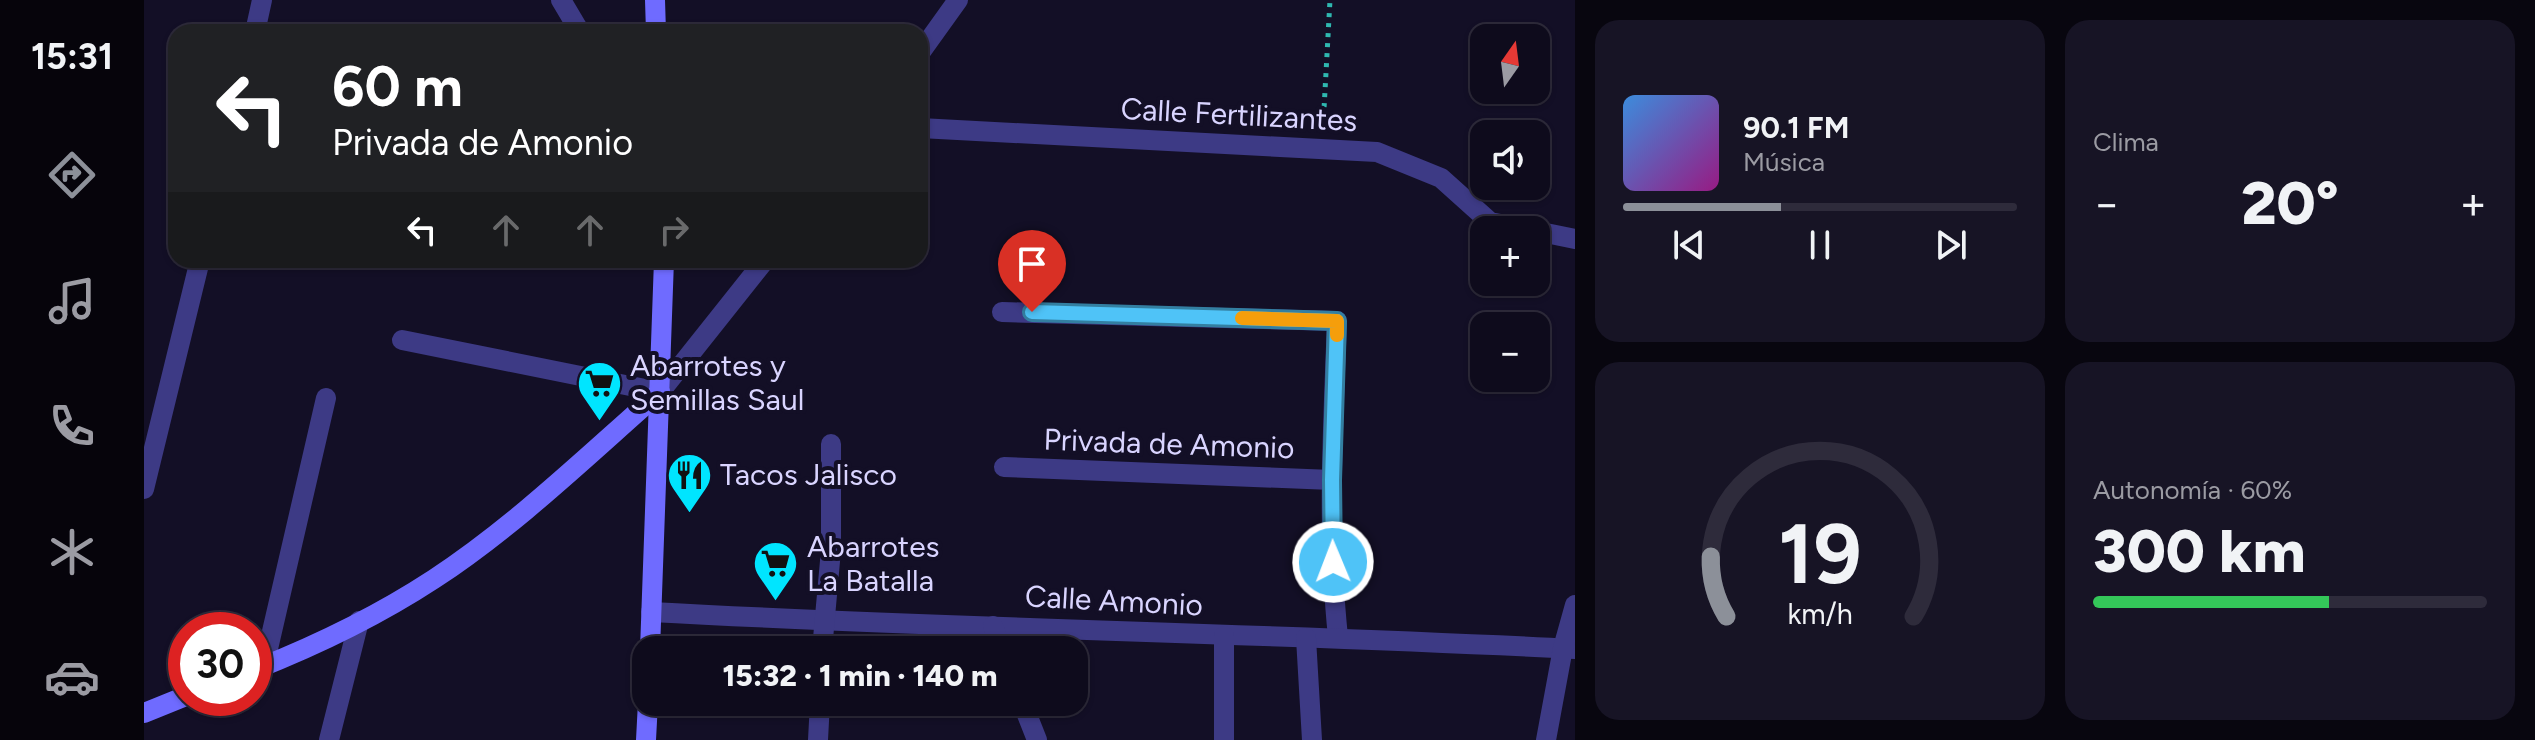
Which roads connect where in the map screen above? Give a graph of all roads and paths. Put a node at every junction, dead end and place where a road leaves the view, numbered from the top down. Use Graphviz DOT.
graph roads {
  1 [pos="262,0"];
  2 [pos="561,0"];
  3 [pos="655,0"];
  4 [pos="958,0"];
  5 [pos="1330,0"];
  6 [pos="257,24"];
  7 [pos="575,24"];
  8 [pos="656,24"];
  9 [pos="928,42"];
  10 [pos="928,128"];
  11 [pos="1322,151"];
  12 [pos="1483,216"];
  13 [pos="1550,234"];
  14 [pos="1575,239"];
  15 [pos="198,268"];
  16 [pos="663,268"];
  17 [pos="759,268"];
  18 [pos="1002,312"];
  19 [pos="402,340"];
  20 [pos="660,392"];
  21 [pos="326,398"];
  22 [pos="831,444"];
  23 [pos="1004,467"];
  24 [pos="1332,480"];
  25 [pos="144,489"];
  26 [pos="1575,605"];
  27 [pos="651,612"];
  28 [pos="272,616"];
  29 [pos="359,621"];
  30 [pos="823,621"];
  31 [pos="993,626"];
  32 [pos="650,636"];
  33 [pos="822,636"];
  34 [pos="997,636"];
  35 [pos="1224,636"];
  36 [pos="1338,637"];
  37 [pos="1306,638"];
  38 [pos="1569,648"];
  39 [pos="272,662"];
  40 [pos="168,703"];
  41 [pos="144,713"];
  42 [pos="647,716"];
  43 [pos="819,716"];
  44 [pos="1028,716"];
  45 [pos="329,740"];
  46 [pos="646,740"];
  47 [pos="818,740"];
  48 [pos="1037,740"];
  49 [pos="1224,740"];
  50 [pos="1312,740"];
  51 [pos="1546,740"];
  1 -- 6 [label="street"];
  2 -- 7 [label="street"];
  3 -- 8 [label="main road"];
  4 -- 9 [label="street"];
  5 -- 11 [label="path"];
  10 -- 11 [label="street, Calle Fertilizantes"];
  11 -- 12 [label="street, Calle Fertilizantes"];
  13 -- 14 [label="street, Calle Fertilizantes"];
  15 -- 25 [label="street"];
  16 -- 20 [label="main road"];
  17 -- 20 [label="street"];
  18 -- 24 [label="street, Privada de Amonio"];
  19 -- 20 [label="street"];
  20 -- 27 [label="main road"];
  20 -- 29 [label="main road"];
  21 -- 28 [label="street"];
  22 -- 30 [label="street"];
  23 -- 24 [label="street, Privada de Amonio"];
  24 -- 36 [label="street, Privada de Amonio"];
  26 -- 38 [label="street"];
  27 -- 30 [label="street, Calle Amonio"];
  27 -- 32 [label="main road"];
  29 -- 39 [label="main road"];
  29 -- 45 [label="street"];
  30 -- 31 [label="street, Calle Amonio"];
  30 -- 33 [label="street"];
  31 -- 34 [label="street"];
  31 -- 35 [label="street, Calle Amonio"];
  35 -- 37 [label="street, Calle Amonio"];
  35 -- 49 [label="street"];
  36 -- 37 [label="street, Calle Amonio"];
  36 -- 38 [label="street, Calle Amonio"];
  37 -- 50 [label="street"];
  38 -- 51 [label="street"];
  40 -- 41 [label="main road"];
  42 -- 46 [label="main road"];
  43 -- 47 [label="street"];
  44 -- 48 [label="street"];
}
